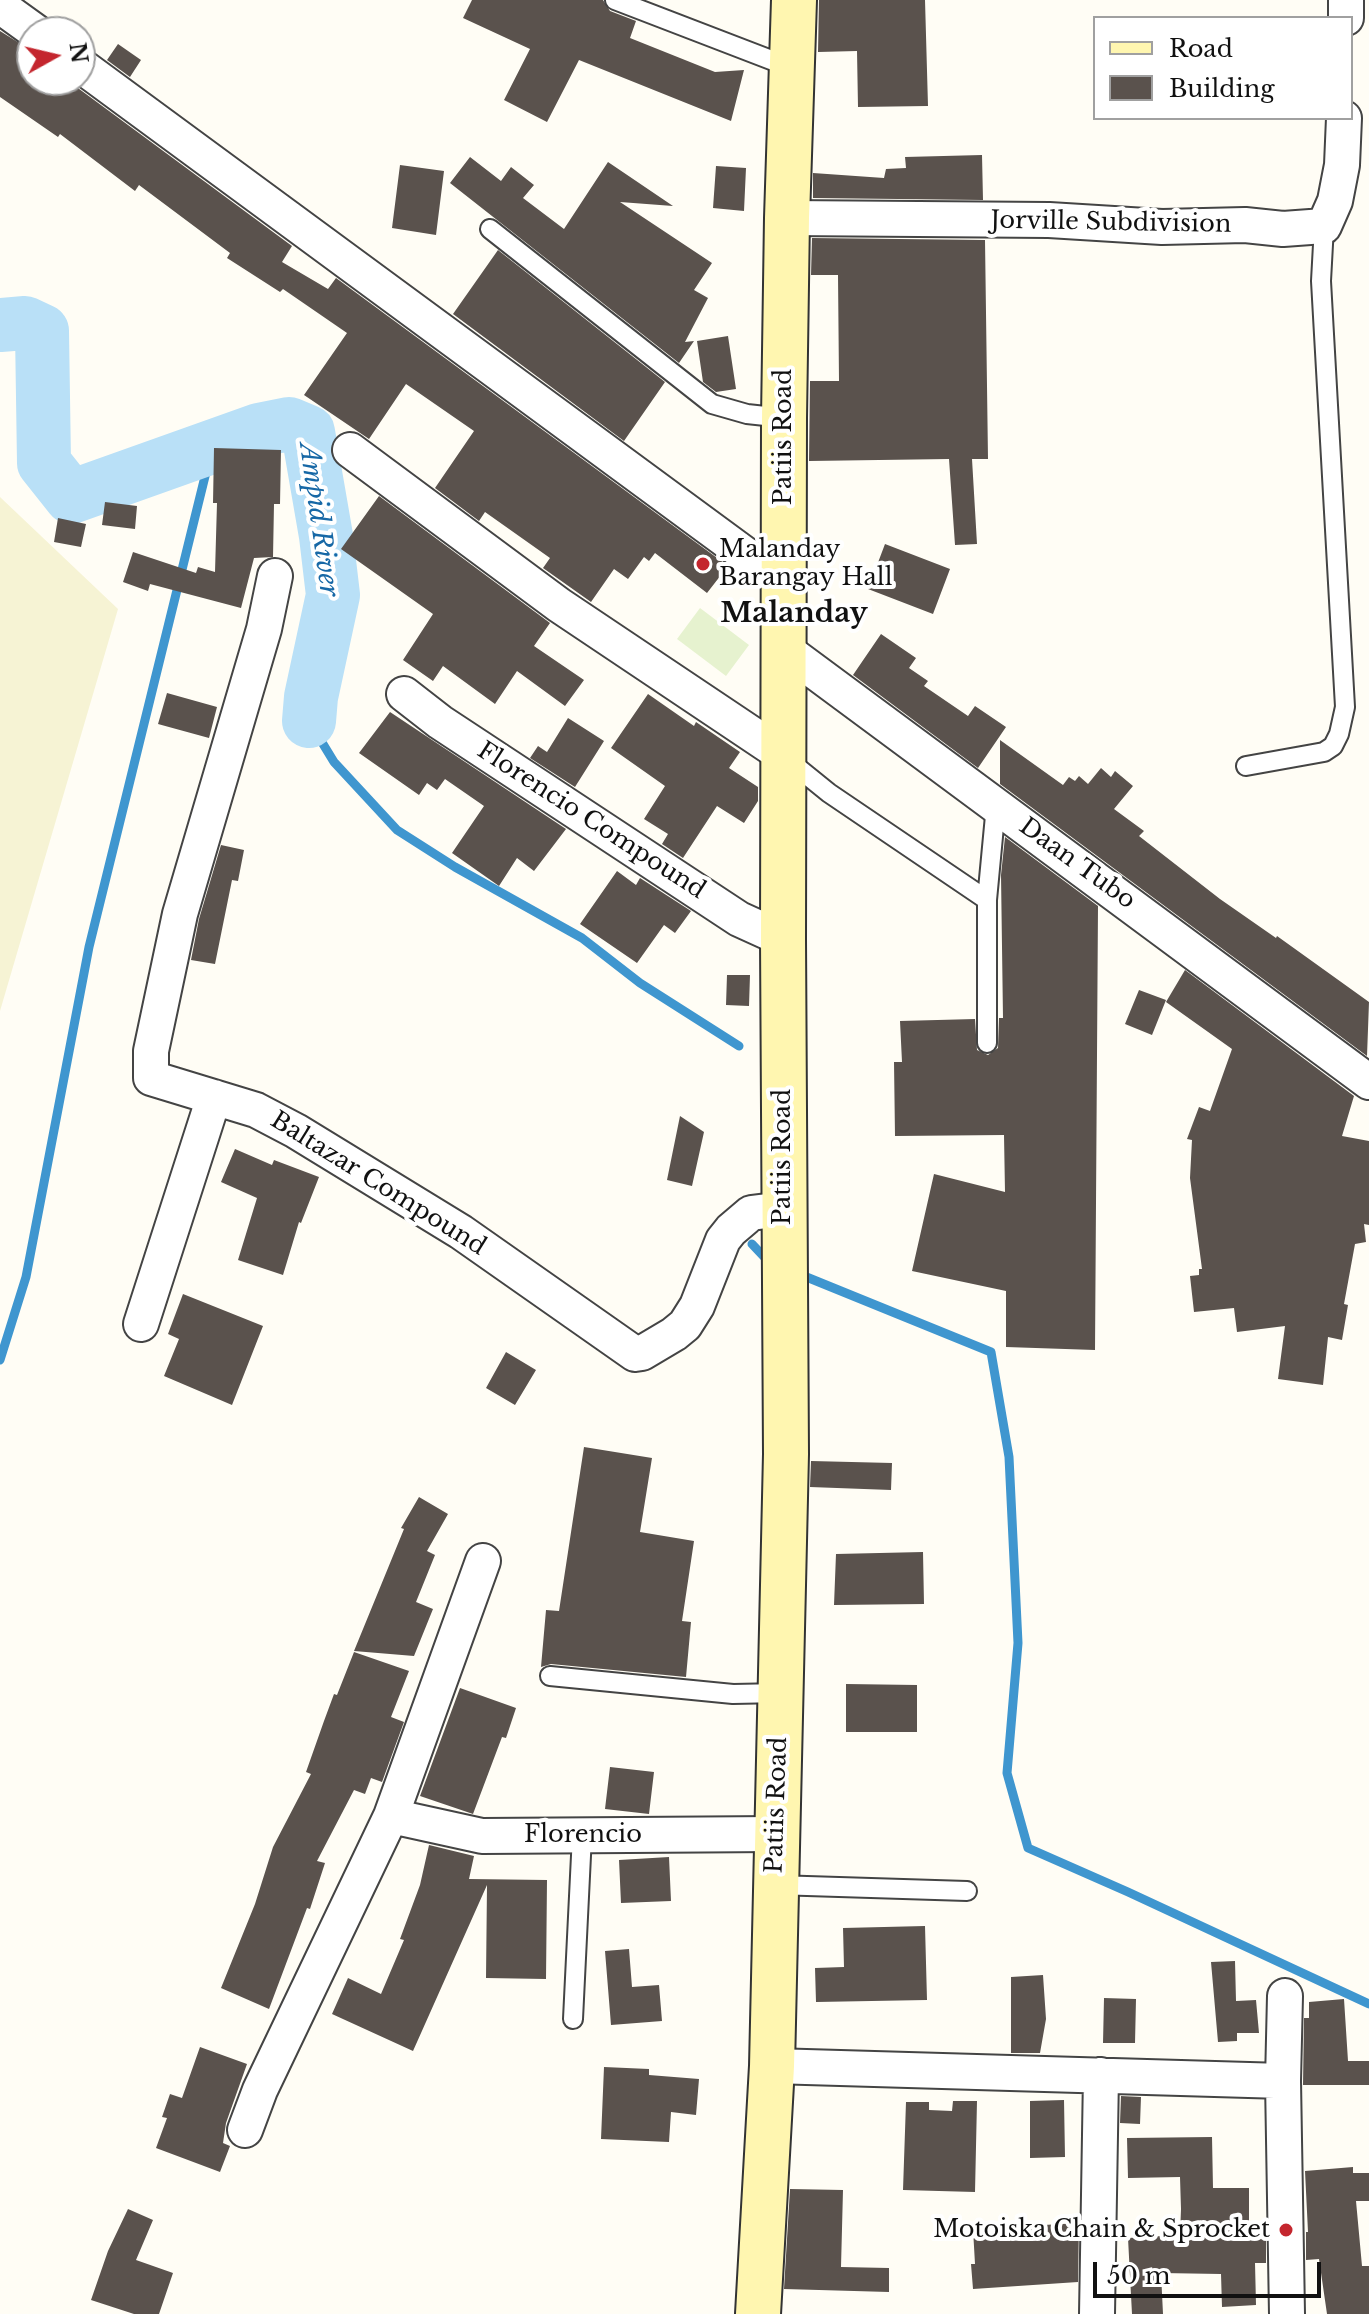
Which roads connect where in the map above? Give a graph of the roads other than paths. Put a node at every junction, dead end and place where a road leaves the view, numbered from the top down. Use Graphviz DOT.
graph roads {
  1 [pos="615,0"];
  2 [pos="794,0"];
  3 [pos="793,69"];
  4 [pos="96,77"];
  5 [pos="1344,120"];
  6 [pos="787,218"];
  7 [pos="1324,226"];
  8 [pos="490,229"];
  9 [pos="784,418"];
  10 [pos="350,450"];
  11 [pos="275,576"];
  12 [pos="784,583"];
  13 [pos="783,648"];
  14 [pos="404,694"];
  15 [pos="783,755"];
  16 [pos="1246,766"];
  17 [pos="996,805"];
  18 [pos="987,900"];
  19 [pos="783,939"];
  20 [pos="987,1043"];
  21 [pos="1369,1082"];
  22 [pos="214,1097"];
  23 [pos="783,1209"];
  24 [pos="141,1324"];
  25 [pos="483,1561"];
  26 [pos="550,1676"];
  27 [pos="781,1693"];
  28 [pos="391,1816"];
  29 [pos="776,1834"];
  30 [pos="582,1835"];
  31 [pos="775,1885"];
  32 [pos="967,1891"];
  33 [pos="1285,1996"];
  34 [pos="573,2019"];
  35 [pos="772,2066"];
  36 [pos="1101,2075"];
  37 [pos="1283,2081"];
  38 [pos="245,2130"];
  39 [pos="758,2314"];
  40 [pos="1097,2314"];
  41 [pos="1287,2314"];
  1 -- 3 [label="lane"];
  2 -- 3 [label="street, Patiis Road"];
  3 -- 6 [label="street, Patiis Road"];
  4 -- 12 [label="street"];
  5 -- 7 [label="street"];
  6 -- 7 [label="street, Jorville Subdivision"];
  6 -- 9 [label="street, Patiis Road"];
  7 -- 16 [label="lane"];
  8 -- 9 [label="lane"];
  9 -- 12 [label="street, Patiis Road"];
  10 -- 15 [label="street"];
  11 -- 22 [label="street, Baltazar Compound"];
  12 -- 13 [label="street, Patiis Road"];
  13 -- 15 [label="street, Patiis Road"];
  13 -- 17 [label="street, Daan Tubo"];
  14 -- 19 [label="street, Florencio Compound"];
  15 -- 18 [label="lane"];
  15 -- 19 [label="street, Patiis Road"];
  17 -- 18 [label="lane"];
  17 -- 21 [label="street, Daan Tubo"];
  18 -- 20 [label="lane"];
  19 -- 23 [label="street, Patiis Road"];
  22 -- 23 [label="street, Baltazar Compound"];
  22 -- 24 [label="street"];
  23 -- 27 [label="street, Patiis Road"];
  25 -- 28 [label="street"];
  26 -- 27 [label="lane"];
  27 -- 29 [label="street, Patiis Road"];
  28 -- 30 [label="street, Florencio"];
  28 -- 38 [label="street"];
  29 -- 30 [label="street, Florencio"];
  29 -- 31 [label="street, Patiis Road"];
  30 -- 34 [label="lane"];
  31 -- 32 [label="lane"];
  31 -- 35 [label="street, Patiis Road"];
  33 -- 37 [label="street"];
  35 -- 36 [label="street"];
  35 -- 39 [label="street, Patiis Road"];
  36 -- 37 [label="street"];
  36 -- 40 [label="street"];
  37 -- 41 [label="street"];
}
